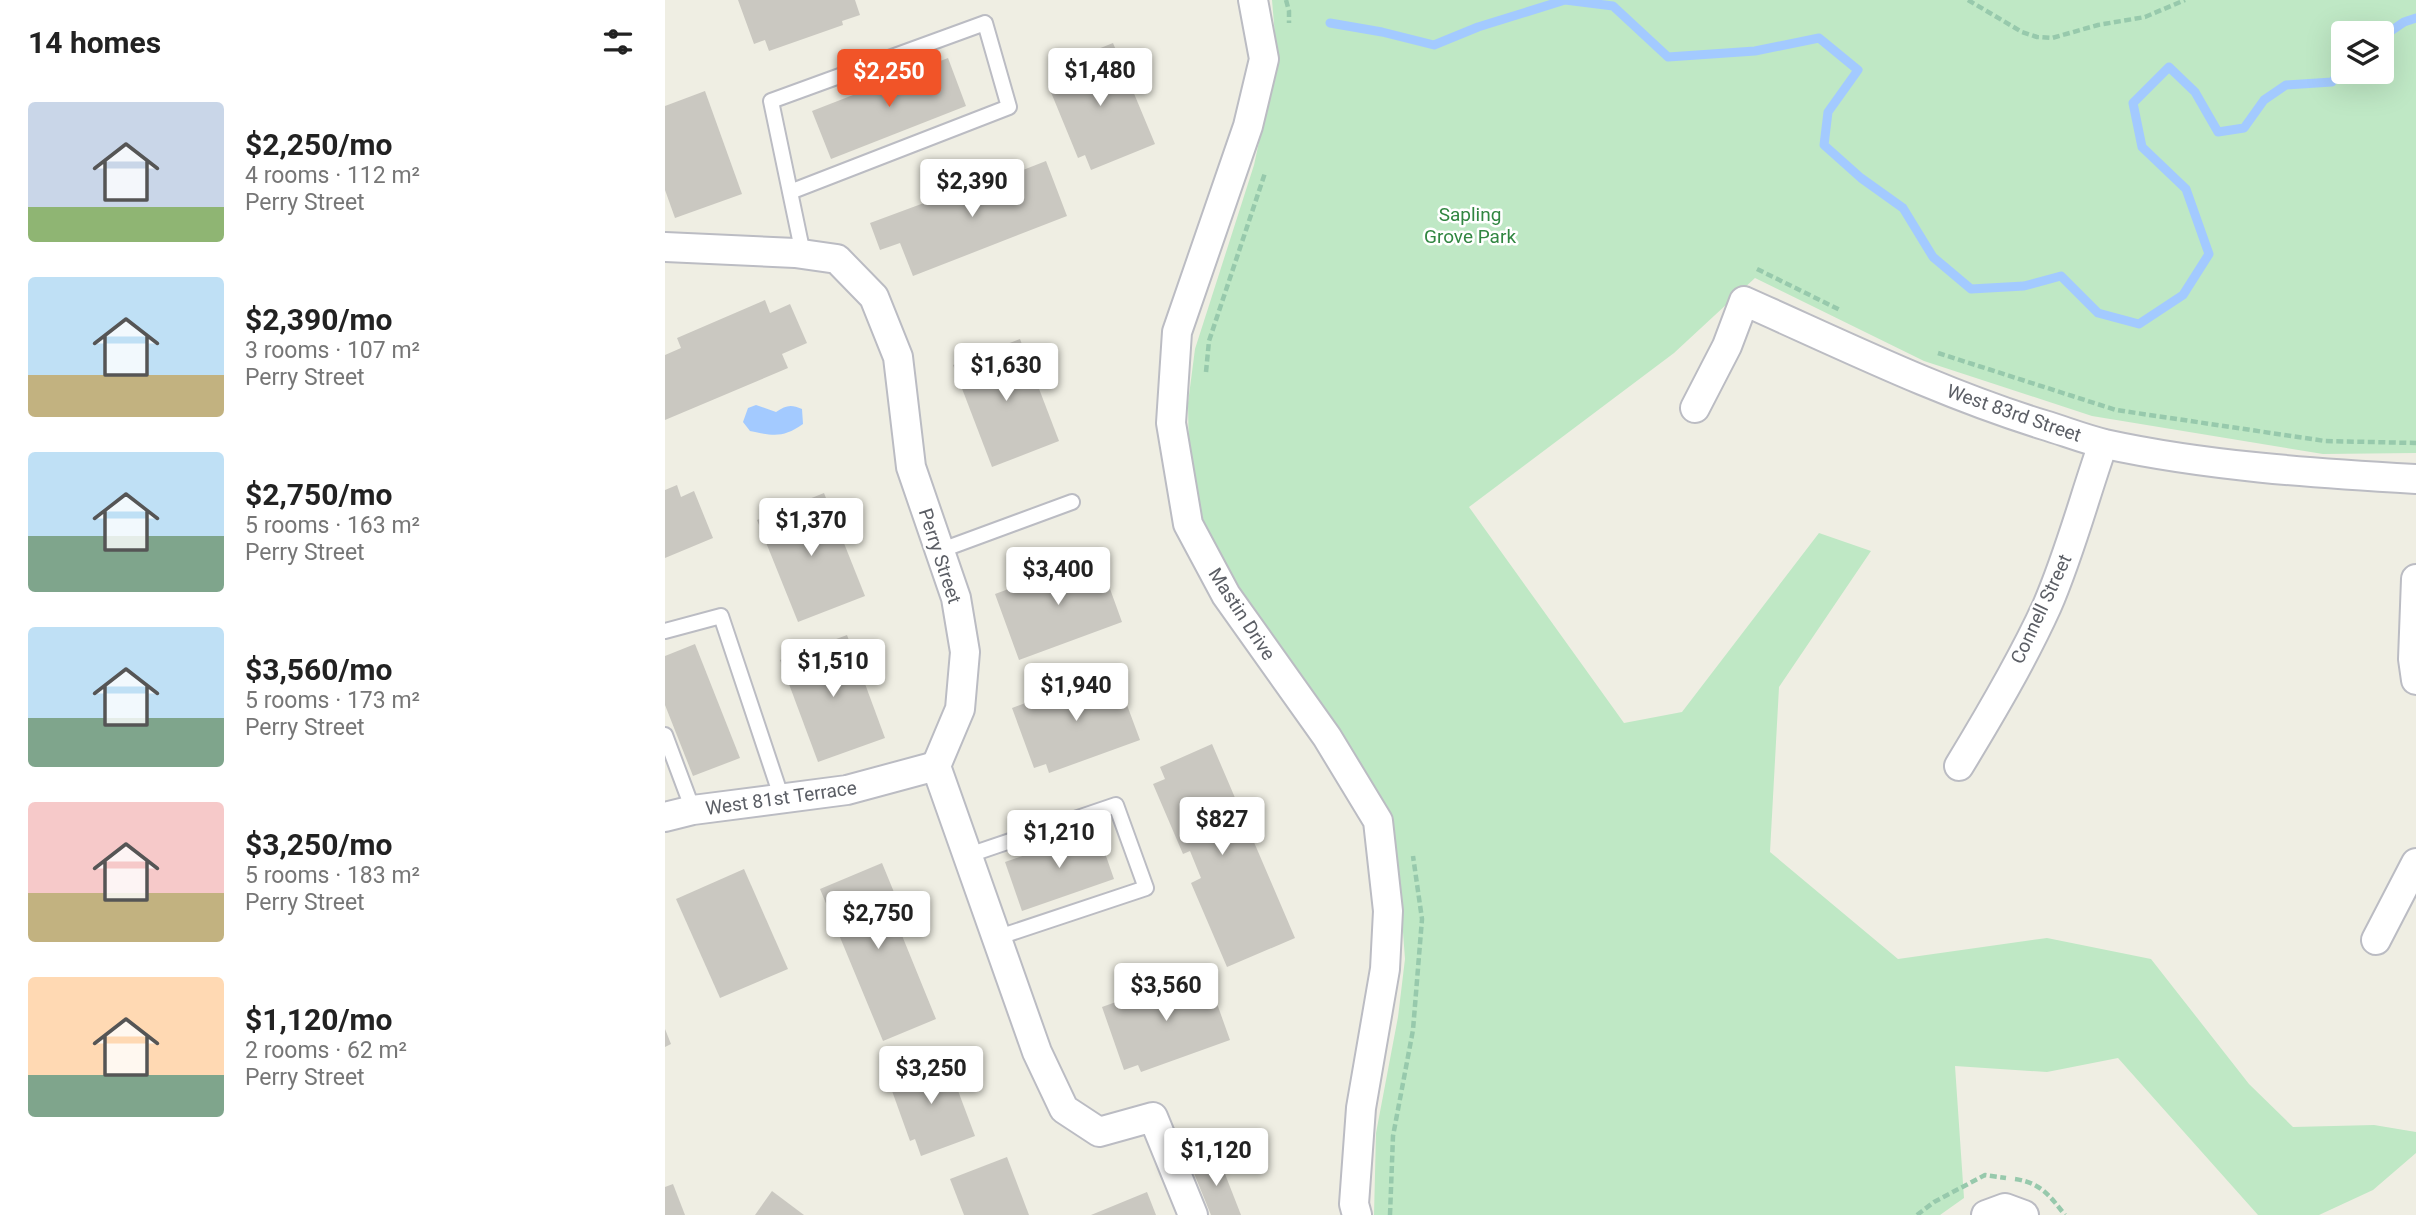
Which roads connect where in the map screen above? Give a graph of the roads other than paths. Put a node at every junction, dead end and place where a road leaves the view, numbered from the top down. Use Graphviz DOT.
graph roads {
  1 [pos="1253,0"];
  2 [pos="790,192"];
  3 [pos="665,247"];
  4 [pos="803,254"];
  5 [pos="1695,408"];
  6 [pos="2103,444"];
  7 [pos="2416,479"];
  8 [pos="1072,502"];
  9 [pos="939,551"];
  10 [pos="2416,579"];
  11 [pos="665,631"];
  12 [pos="2416,680"];
  13 [pos="665,735"];
  14 [pos="936,766"];
  15 [pos="1959,766"];
  16 [pos="782,799"];
  17 [pos="693,810"];
  18 [pos="665,817"];
  19 [pos="966,856"];
  20 [pos="2416,863"];
  21 [pos="996,938"];
  22 [pos="2376,940"];
  23 [pos="1193,1215"];
  24 [pos="1357,1215"];
  1 -- 24 [label="street, Mastin Drive"];
  2 -- 2 [label="lane"];
  2 -- 4 [label="lane"];
  3 -- 4 [label="street, Perry Street"];
  4 -- 9 [label="street, Perry Street"];
  5 -- 6 [label="street, West 83rd Street"];
  6 -- 7 [label="street, West 83rd Street"];
  6 -- 15 [label="street, Connell Street"];
  8 -- 9 [label="lane"];
  9 -- 14 [label="street, Perry Street"];
  10 -- 12 [label="street"];
  11 -- 16 [label="lane"];
  13 -- 17 [label="lane"];
  14 -- 16 [label="street, West 81st Terrace"];
  14 -- 19 [label="street"];
  16 -- 17 [label="street, West 81st Terrace"];
  17 -- 18 [label="street, West 81st Terrace"];
  19 -- 21 [label="street"];
  19 -- 21 [label="lane"];
  20 -- 22 [label="street"];
  21 -- 23 [label="street"];
}
